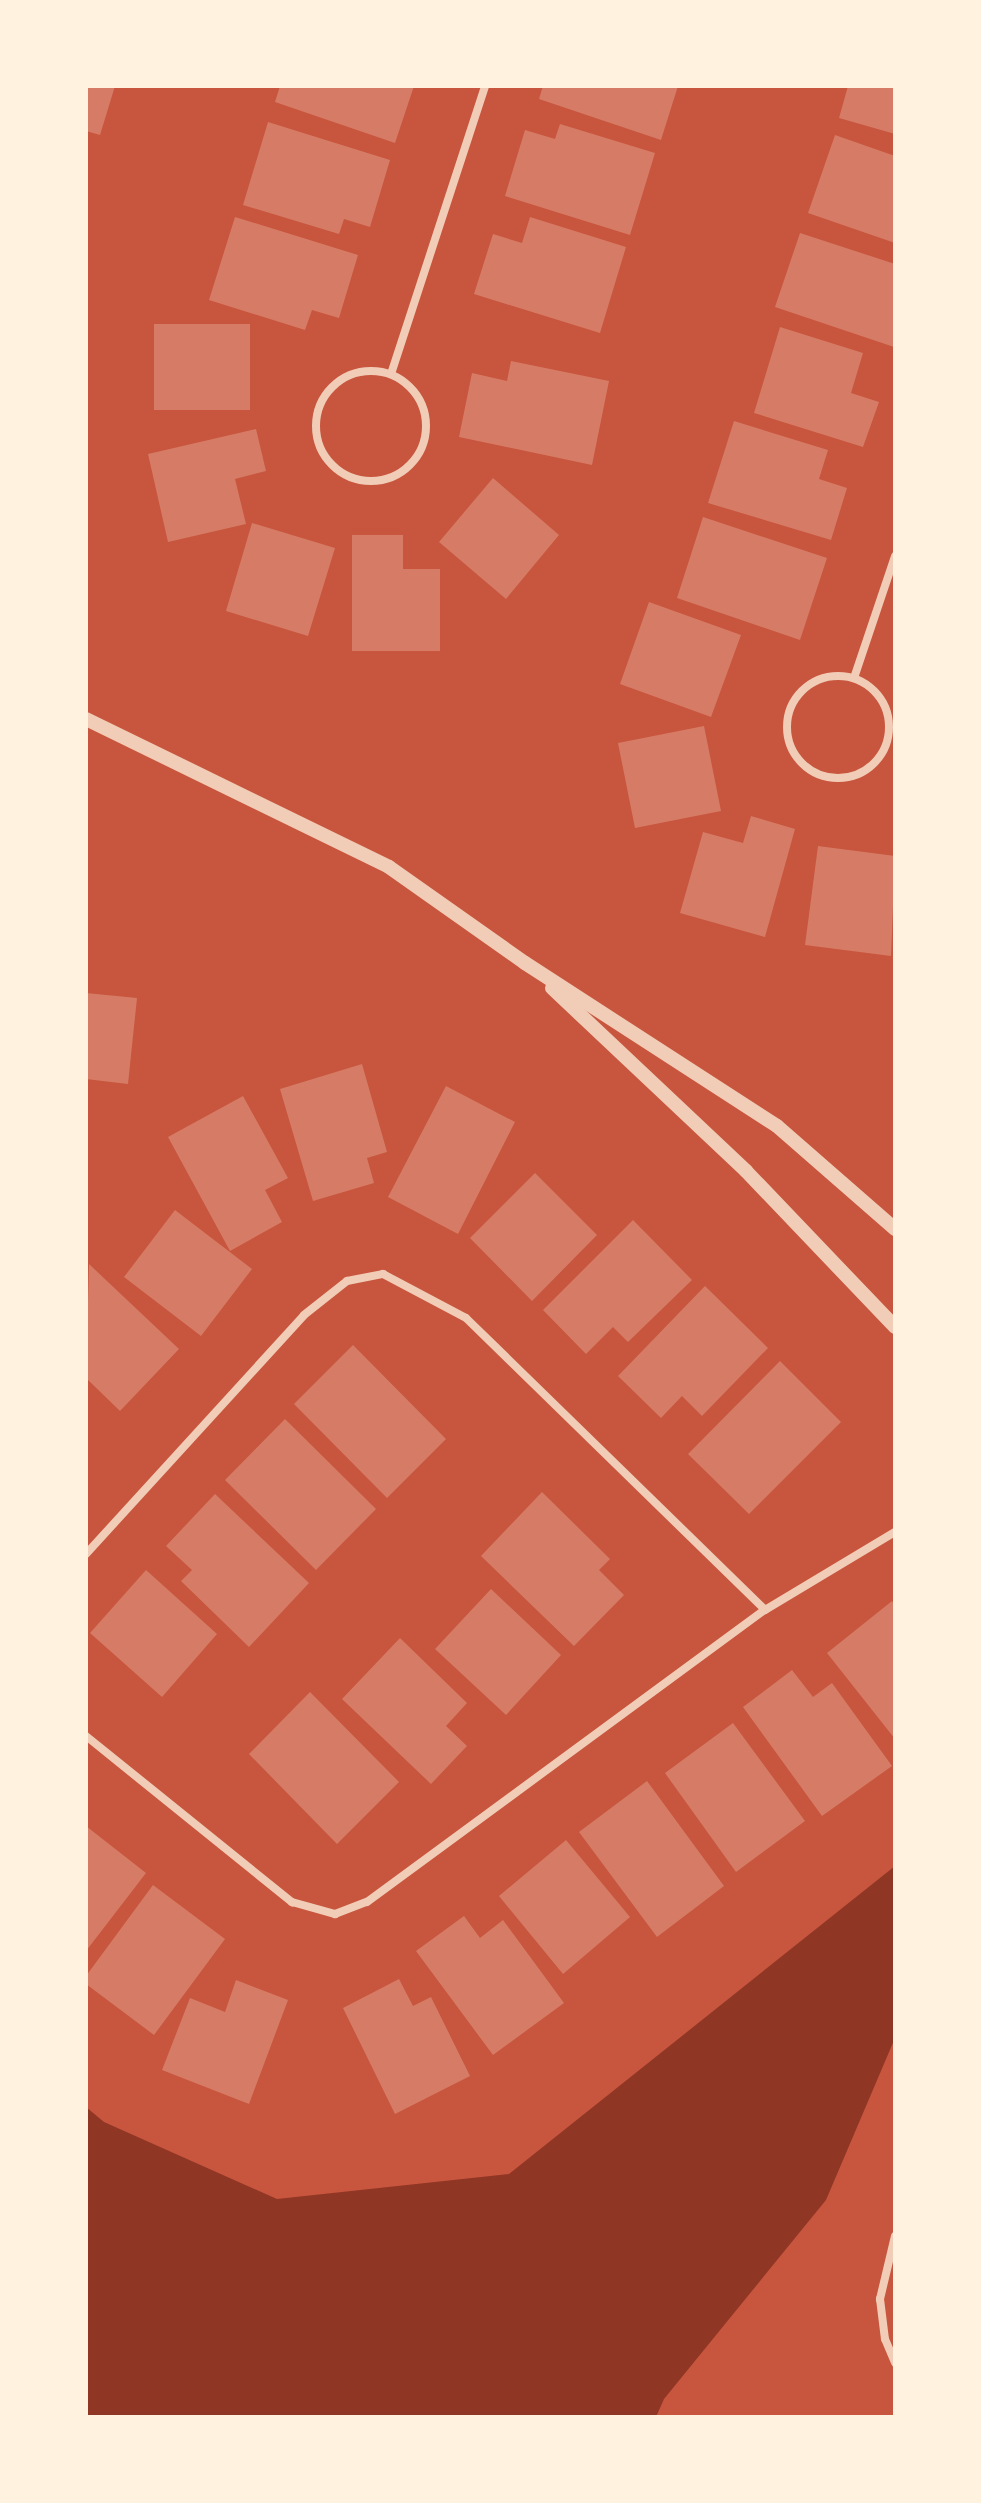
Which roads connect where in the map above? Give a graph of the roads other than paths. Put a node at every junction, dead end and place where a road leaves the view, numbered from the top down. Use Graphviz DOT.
graph roads {
  1 [pos="485,86"];
  2 [pos="391,374"];
  3 [pos="895,556"];
  4 [pos="854,678"];
  5 [pos="86,719"];
  6 [pos="525,963"];
  7 [pos="895,1229"];
  8 [pos="895,1327"];
  9 [pos="895,1532"];
  10 [pos="86,1554"];
  11 [pos="765,1610"];
  12 [pos="86,1736"];
  13 [pos="895,2236"];
  14 [pos="895,2363"];
  1 -- 2 [label="street"];
  2 -- 2 [label="street"];
  3 -- 4 [label="street"];
  4 -- 4 [label="street"];
  5 -- 6 [label="street"];
  6 -- 7 [label="street"];
  6 -- 8 [label="street"];
  9 -- 11 [label="street"];
  10 -- 11 [label="street"];
  11 -- 12 [label="street"];
  13 -- 14 [label="street"];
}
